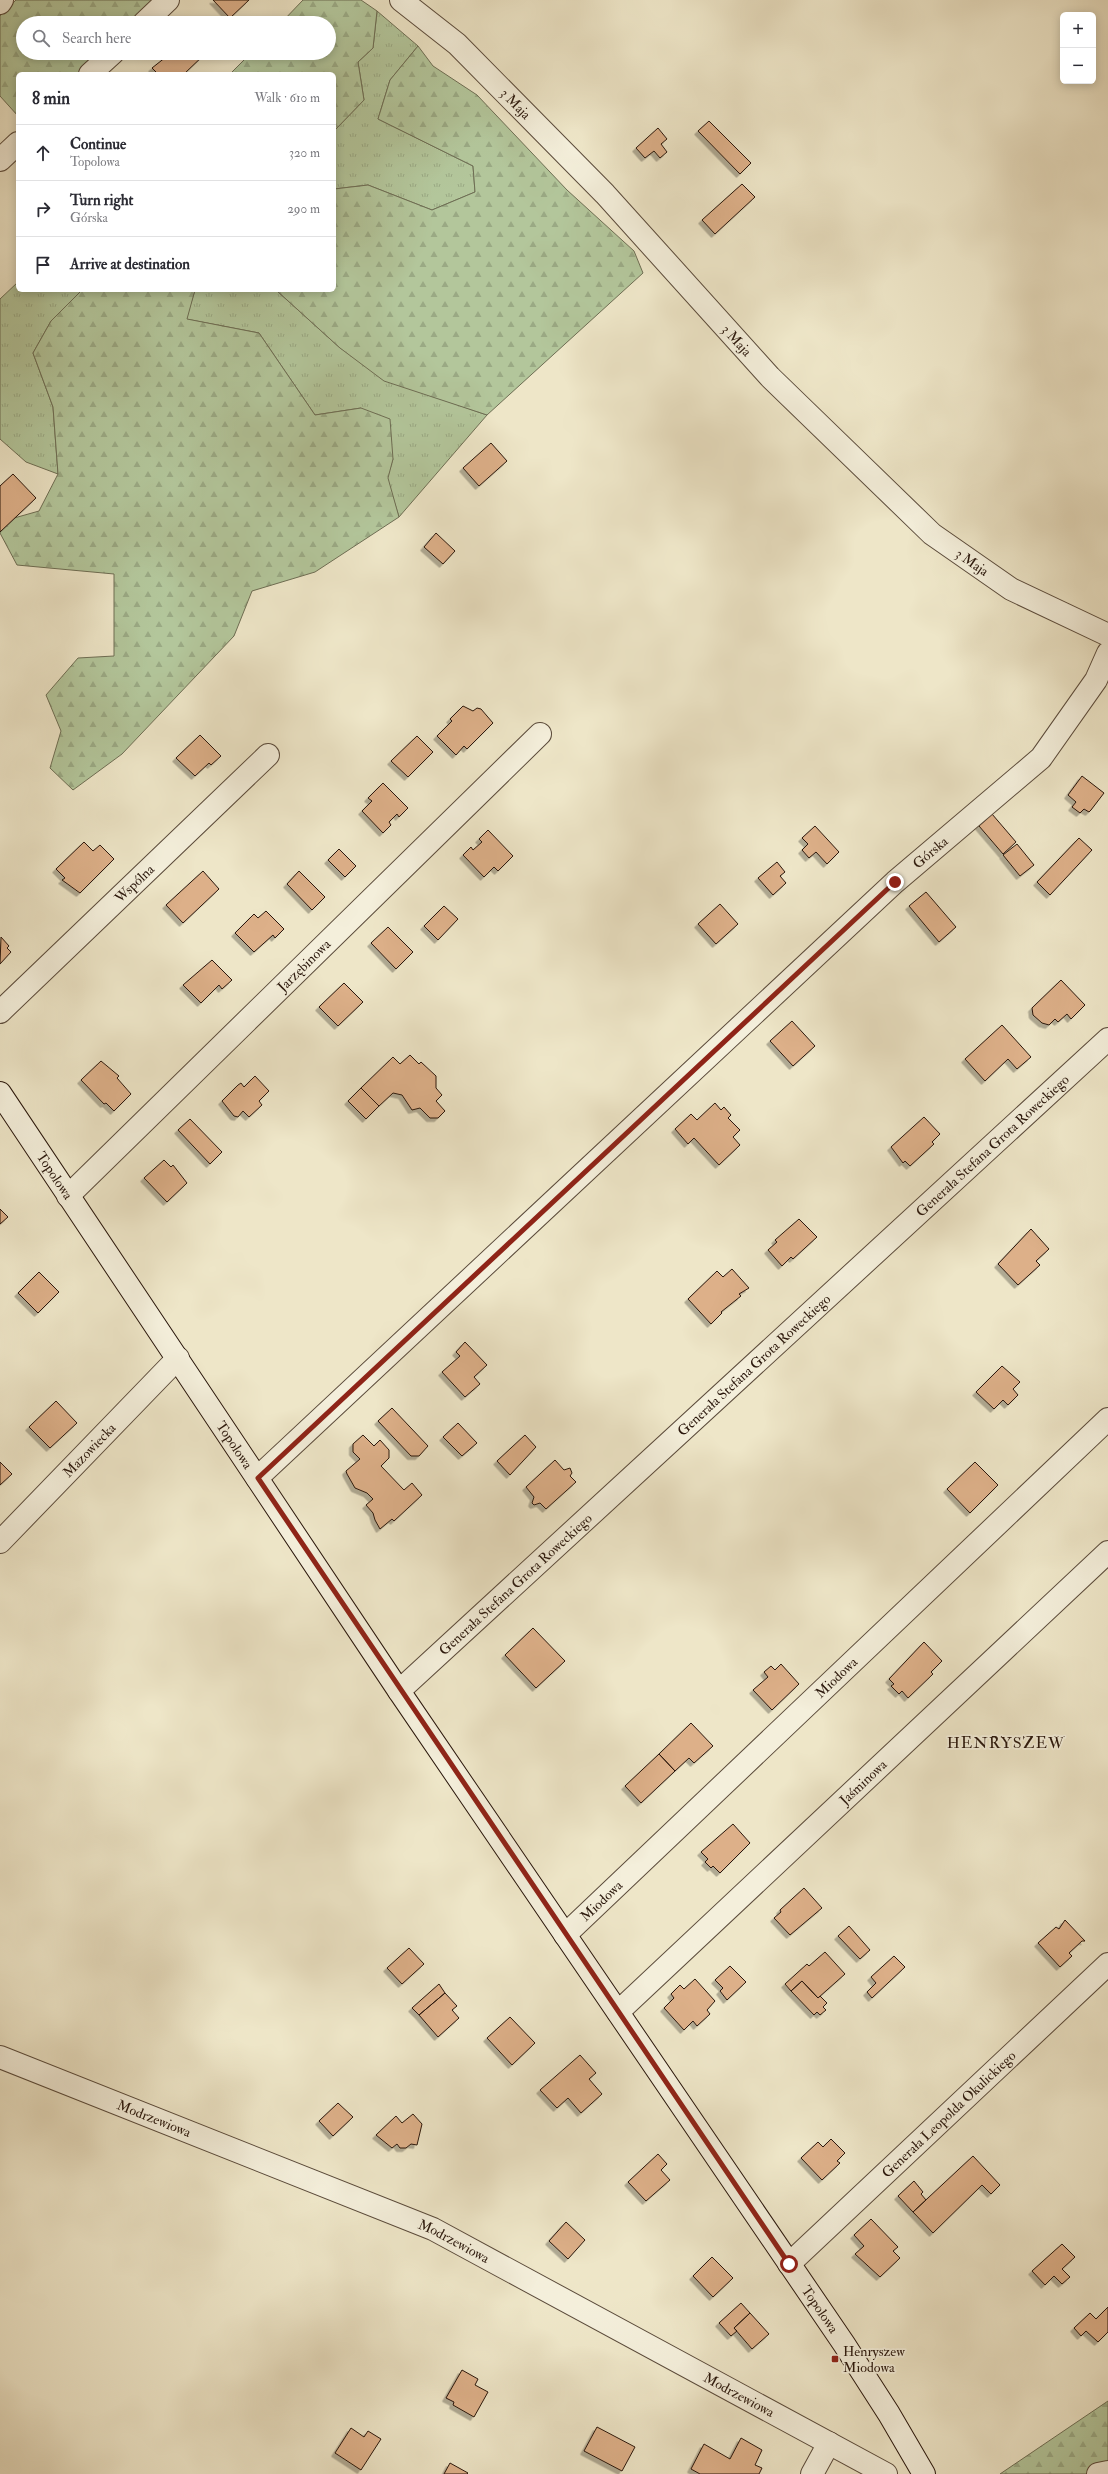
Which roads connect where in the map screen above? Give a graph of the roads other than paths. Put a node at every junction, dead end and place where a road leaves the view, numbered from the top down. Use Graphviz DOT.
graph roads {
  1 [pos="2,0"];
  2 [pos="168,0"];
  3 [pos="401,0"];
  4 [pos="0,3"];
  5 [pos="151,16"];
  6 [pos="105,60"];
  7 [pos="92,72"];
  8 [pos="16,145"];
  9 [pos="0,160"];
  10 [pos="1108,635"];
  11 [pos="1108,652"];
  12 [pos="540,734"];
  13 [pos="268,755"];
  14 [pos="0,1012"];
  15 [pos="1108,1039"];
  16 [pos="0,1094"];
  17 [pos="68,1196"];
  18 [pos="178,1358"];
  19 [pos="1108,1419"];
  20 [pos="258,1478"];
  21 [pos="0,1542"];
  22 [pos="1108,1552"];
  23 [pos="399,1691"];
  24 [pos="565,1935"];
  25 [pos="1108,1964"];
  26 [pos="618,2012"];
  27 [pos="0,2057"];
  28 [pos="789,2264"];
  29 [pos="829,2443"];
  30 [pos="1108,2472"];
  31 [pos="812,2474"];
  32 [pos="886,2474"];
  33 [pos="924,2474"];
  34 [pos="1098,2474"];
  1 -- 4 [label="street"];
  2 -- 5 [label="street"];
  3 -- 10 [label="street, 3 Maja"];
  6 -- 7 [label="street"];
  8 -- 9 [label="street"];
  11 -- 20 [label="street, Górska"];
  12 -- 17 [label="street, Jarzębinowa"];
  13 -- 14 [label="street, Wspólna"];
  15 -- 23 [label="street, Generała Stefana Grota Roweckiego"];
  16 -- 17 [label="street, Topolowa"];
  17 -- 18 [label="street, Topolowa"];
  18 -- 20 [label="street, Topolowa"];
  18 -- 21 [label="street, Mazowiecka"];
  19 -- 24 [label="street, Miodowa"];
  20 -- 23 [label="street, Topolowa"];
  22 -- 26 [label="street, Jaśminowa"];
  23 -- 24 [label="street, Topolowa"];
  24 -- 26 [label="street, Topolowa"];
  25 -- 28 [label="street, Generała Leopolda Okulickiego"];
  26 -- 28 [label="street, Topolowa"];
  27 -- 29 [label="street, Modrzewiowa"];
  28 -- 33 [label="street, Topolowa"];
  29 -- 31 [label="street"];
  29 -- 32 [label="street, Modrzewiowa"];
  30 -- 34 [label="street"];
}
